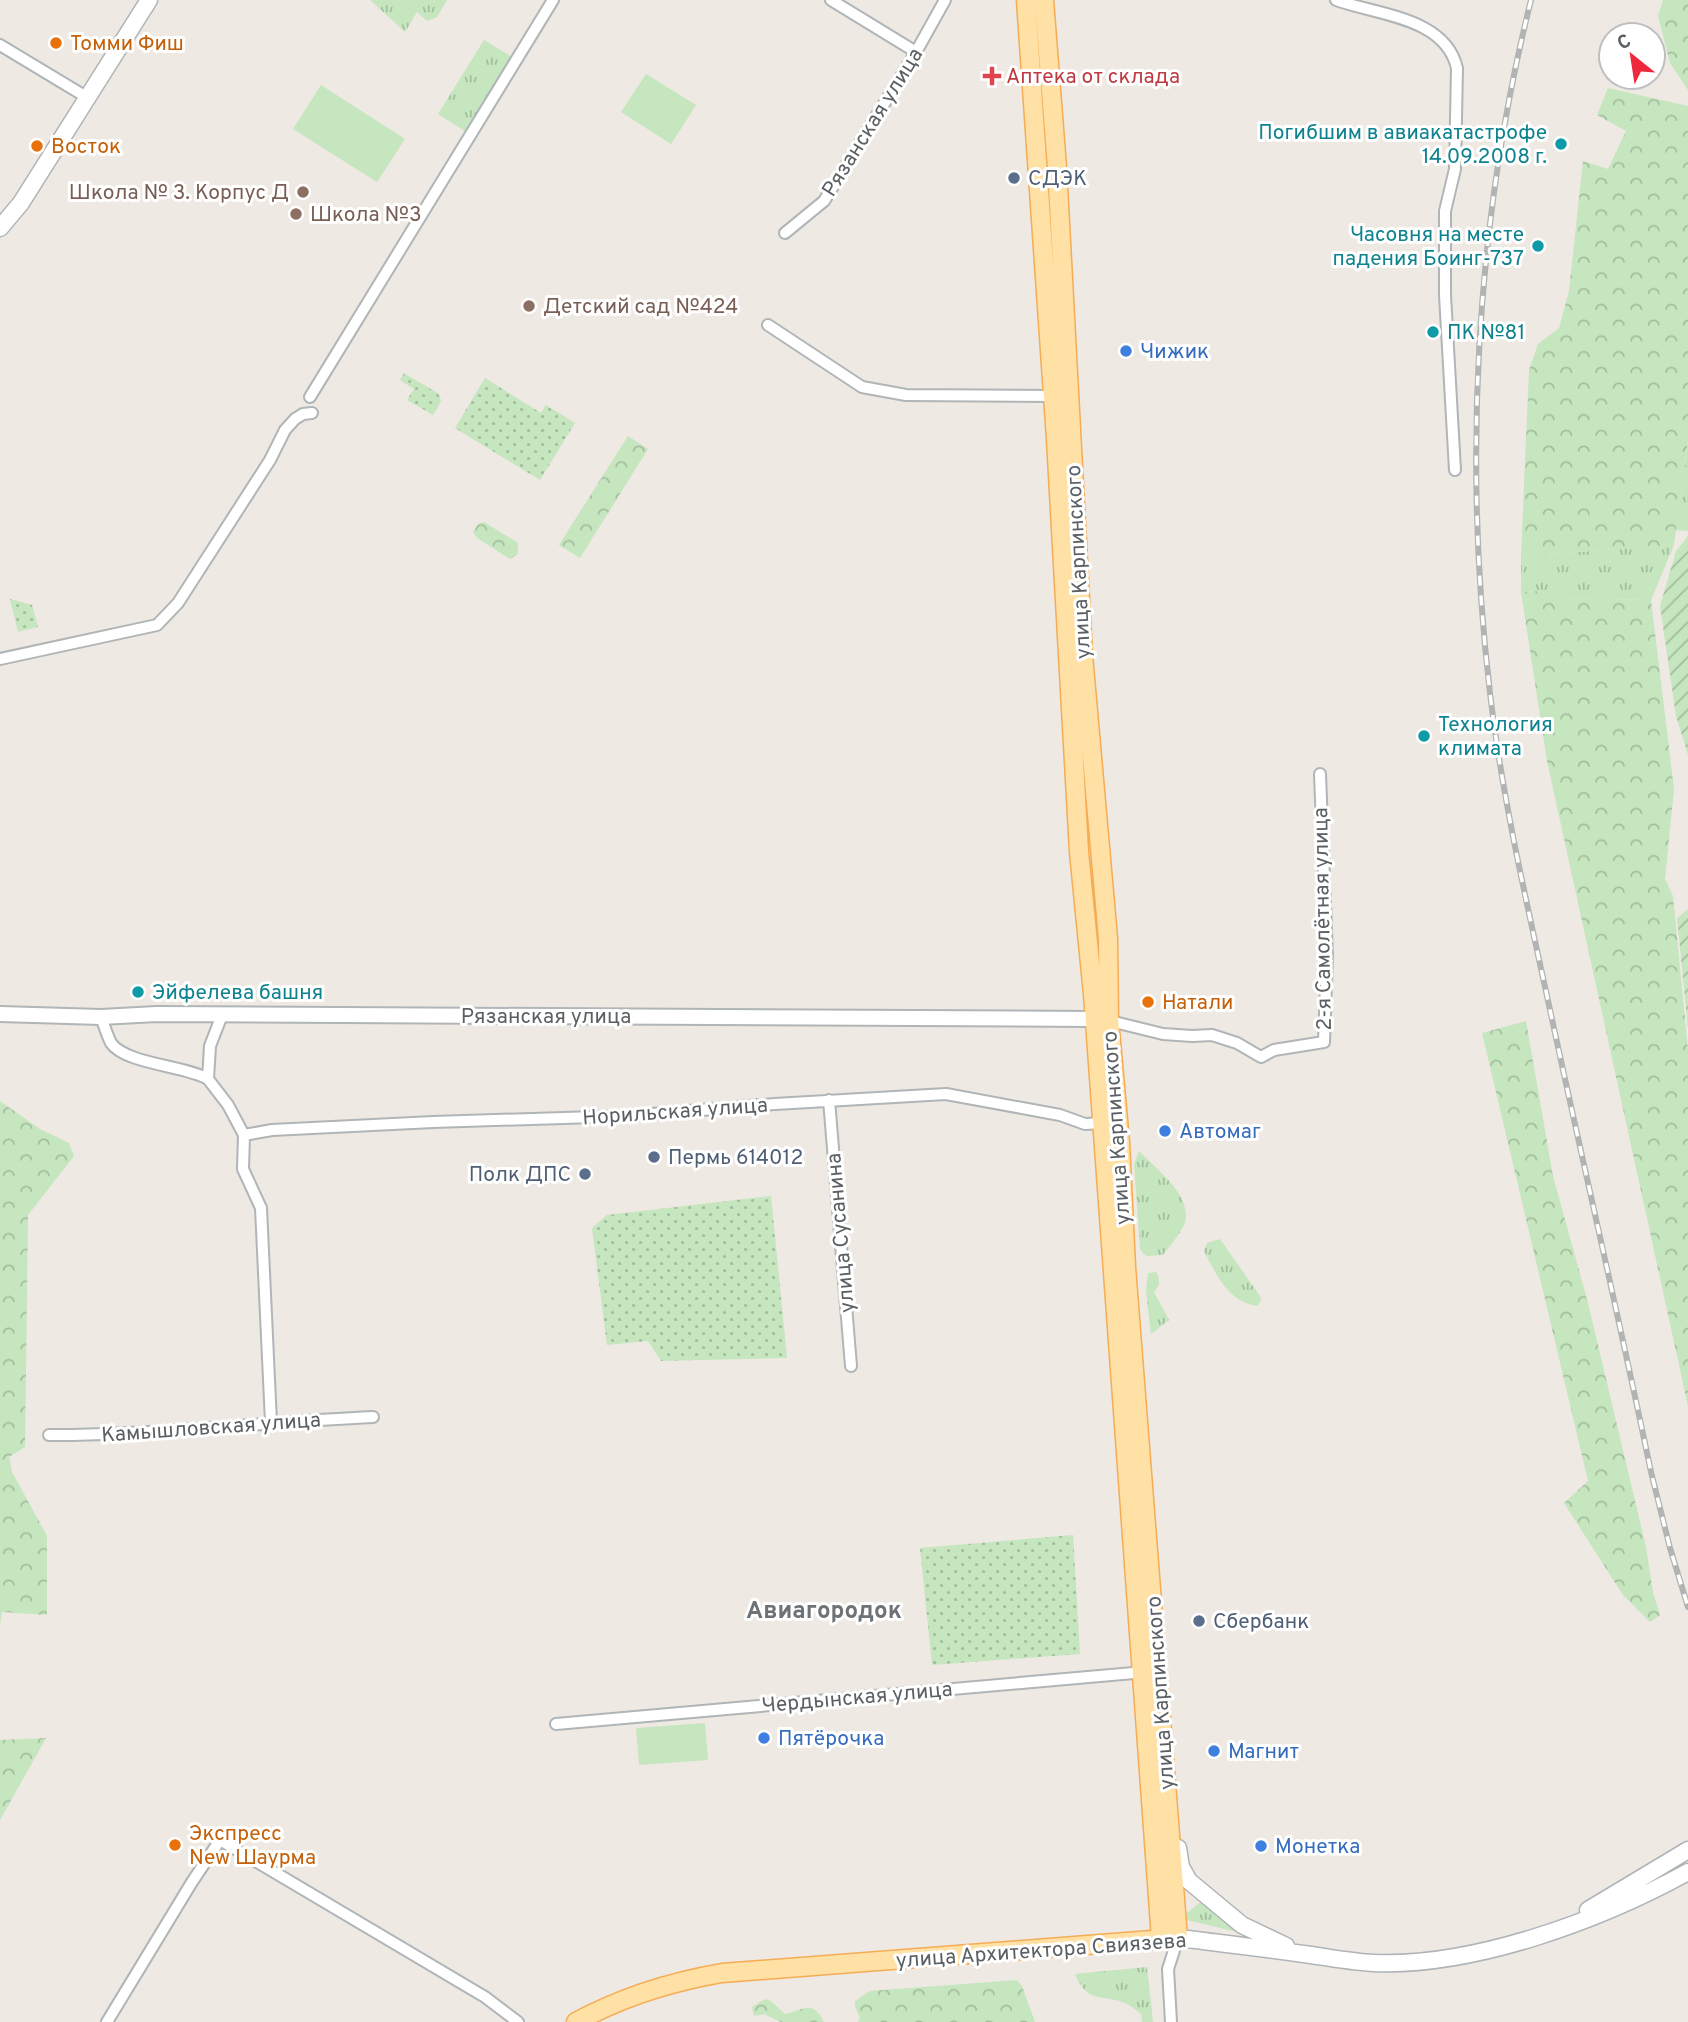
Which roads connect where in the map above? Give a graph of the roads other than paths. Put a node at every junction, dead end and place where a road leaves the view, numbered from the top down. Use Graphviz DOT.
graph roads {
  1 [pos="149,0"];
  2 [pos="554,0"];
  3 [pos="831,0"];
  4 [pos="945,0"];
  5 [pos="1026,0"];
  6 [pos="1044,0"];
  7 [pos="1339,1"];
  8 [pos="0,45"];
  9 [pos="916,52"];
  10 [pos="88,98"];
  11 [pos="0,228"];
  12 [pos="1060,231"];
  13 [pos="785,233"];
  14 [pos="1042,237"];
  15 [pos="768,325"];
  16 [pos="1061,396"];
  17 [pos="310,397"];
  18 [pos="312,413"];
  19 [pos="1455,470"];
  20 [pos="0,659"];
  21 [pos="1320,774"];
  22 [pos="1099,837"];
  23 [pos="1078,840"];
  24 [pos="0,1014"];
  25 [pos="222,1015"];
  26 [pos="102,1017"];
  27 [pos="1101,1020"];
  28 [pos="208,1079"];
  29 [pos="829,1100"];
  30 [pos="1102,1123"];
  31 [pos="244,1135"];
  32 [pos="1126,1361"];
  33 [pos="851,1366"];
  34 [pos="373,1417"];
  35 [pos="271,1422"];
  36 [pos="49,1435"];
  37 [pos="1150,1672"];
  38 [pos="556,1724"];
  39 [pos="1170,1820"];
  40 [pos="1688,1850"];
  41 [pos="1688,1872"];
  42 [pos="1553,1930"];
  43 [pos="1170,1938"];
  44 [pos="1311,1955"];
  45 [pos="1168,1969"];
  46 [pos="107,2022"];
  47 [pos="518,2022"];
  48 [pos="576,2022"];
  49 [pos="1171,2022"];
  1 -- 10 [label="main road"];
  2 -- 17 [label="street"];
  3 -- 9 [label="street"];
  4 -- 9 [label="street, Рязанская улица"];
  5 -- 14 [label="main road, улица Карпинского"];
  6 -- 12 [label="main road, улица Карпинского"];
  7 -- 19 [label="street"];
  8 -- 10 [label="street"];
  9 -- 13 [label="street, Рязанская улица"];
  10 -- 11 [label="main road"];
  12 -- 14 [label="main road"];
  12 -- 16 [label="main road, улица Карпинского"];
  14 -- 16 [label="main road, улица Карпинского"];
  15 -- 16 [label="street"];
  16 -- 22 [label="main road, улица Карпинского"];
  16 -- 23 [label="main road, улица Карпинского"];
  18 -- 20 [label="street"];
  21 -- 27 [label="street, 2-я Самолётная улица"];
  22 -- 23 [label="main road"];
  22 -- 27 [label="main road, улица Карпинского"];
  23 -- 27 [label="main road, улица Карпинского"];
  24 -- 26 [label="street, Рязанская улица"];
  25 -- 26 [label="street, Рязанская улица"];
  25 -- 27 [label="street, Рязанская улица"];
  25 -- 28 [label="street"];
  26 -- 28 [label="street"];
  27 -- 30 [label="main road, улица Карпинского"];
  27 -- 32 [label="main road, улица Карпинского"];
  28 -- 31 [label="street"];
  29 -- 30 [label="street, Норильская улица"];
  29 -- 31 [label="street, Норильская улица"];
  29 -- 33 [label="street, улица Сусанина"];
  30 -- 32 [label="main road, улица Карпинского"];
  31 -- 35 [label="street"];
  32 -- 37 [label="main road, улица Карпинского"];
  34 -- 35 [label="street, Камышловская улица"];
  35 -- 36 [label="street, Камышловская улица"];
  37 -- 38 [label="street, Чердынская улица"];
  37 -- 39 [label="main road, улица Карпинского"];
  37 -- 43 [label="main road, улица Карпинского"];
  39 -- 43 [label="main road, улица Карпинского"];
  39 -- 44 [label="main road"];
  40 -- 42 [label="main road, улица Архитектора Свиязева"];
  41 -- 42 [label="main road, улица Архитектора Свиязева"];
  42 -- 44 [label="main road, улица Архитектора Свиязева"];
  43 -- 44 [label="main road, улица Архитектора Свиязева"];
  43 -- 45 [label="street"];
  43 -- 45 [label="street, улица Карпинского"];
  43 -- 48 [label="main road, улица Архитектора Свиязева"];
  45 -- 49 [label="street, улица Карпинского"];
  46 -- 47 [label="street"];
}
